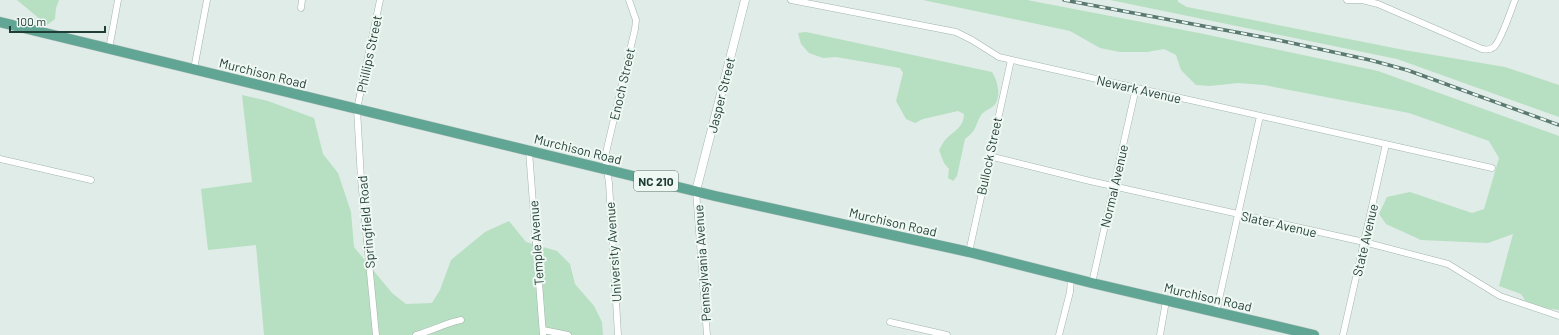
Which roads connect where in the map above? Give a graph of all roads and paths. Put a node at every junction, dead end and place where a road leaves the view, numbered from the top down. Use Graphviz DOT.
graph roads {
  1 [pos="118,0"];
  2 [pos="207,0"];
  3 [pos="302,0"];
  4 [pos="380,0"];
  5 [pos="629,0"];
  6 [pos="745,0"];
  7 [pos="791,0"];
  8 [pos="1347,0"];
  9 [pos="1515,0"];
  10 [pos="301,8"];
  11 [pos="0,22"];
  12 [pos="109,49"];
  13 [pos="1010,60"];
  14 [pos="194,69"];
  15 [pos="1136,88"];
  16 [pos="357,109"];
  17 [pos="1260,116"];
  18 [pos="1386,144"];
  19 [pos="529,151"];
  20 [pos="989,156"];
  21 [pos="0,159"];
  22 [pos="1492,168"];
  23 [pos="607,169"];
  24 [pos="92,180"];
  25 [pos="1114,186"];
  26 [pos="696,191"];
  27 [pos="1238,214"];
  28 [pos="1364,242"];
  29 [pos="969,252"];
  30 [pos="1071,278"];
  31 [pos="1092,283"];
  32 [pos="1166,301"];
  33 [pos="1216,312"];
  34 [pos="1559,316"];
  35 [pos="461,320"];
  36 [pos="890,322"];
  37 [pos="543,332"];
  38 [pos="376,335"];
  39 [pos="416,335"];
  40 [pos="568,335"];
  41 [pos="618,335"];
  42 [pos="708,335"];
  43 [pos="947,335"];
  44 [pos="1059,335"];
  45 [pos="1160,335"];
  46 [pos="1314,335"];
  47 [pos="1343,335"];
  1 -- 12 [label="street"];
  2 -- 14 [label="street"];
  3 -- 10 [label="street"];
  4 -- 16 [label="street, Phillips Street"];
  5 -- 23 [label="street, Enoch Street"];
  6 -- 26 [label="street, Jasper Street"];
  7 -- 13 [label="street, Newark Avenue"];
  8 -- 9 [label="street"];
  11 -- 12 [label="main road, Murchison Road / NC 210"];
  12 -- 14 [label="main road, Murchison Road / NC 210"];
  13 -- 15 [label="street, Newark Avenue"];
  13 -- 20 [label="street, Bullock Street"];
  14 -- 16 [label="main road, Murchison Road / NC 210"];
  15 -- 17 [label="street, Newark Avenue"];
  15 -- 25 [label="street, Normal Avenue"];
  16 -- 19 [label="main road, Murchison Road / NC 210"];
  16 -- 38 [label="street, Springfield Road"];
  17 -- 18 [label="street, Newark Avenue"];
  17 -- 27 [label="street"];
  18 -- 22 [label="street, Newark Avenue"];
  18 -- 28 [label="street, State Avenue"];
  19 -- 23 [label="main road, Murchison Road / NC 210"];
  19 -- 37 [label="street, Temple Avenue"];
  20 -- 25 [label="street, Slater Avenue"];
  20 -- 29 [label="street, Bullock Street"];
  21 -- 24 [label="street"];
  23 -- 26 [label="main road, Murchison Road / NC 210"];
  23 -- 41 [label="street, University Avenue"];
  25 -- 27 [label="street, Slater Avenue"];
  25 -- 31 [label="street, Normal Avenue"];
  26 -- 29 [label="main road, Murchison Road / NC 210"];
  26 -- 42 [label="street, Pennsylvania Avenue"];
  27 -- 28 [label="street, Slater Avenue"];
  27 -- 33 [label="street"];
  28 -- 34 [label="street, Slater Avenue"];
  28 -- 47 [label="street, State Avenue"];
  29 -- 30 [label="main road, Murchison Road / NC 210"];
  30 -- 31 [label="main road, Murchison Road / NC 210"];
  30 -- 44 [label="street"];
  31 -- 32 [label="main road, Murchison Road / NC 210"];
  32 -- 33 [label="main road, Murchison Road / NC 210"];
  32 -- 45 [label="street"];
  33 -- 46 [label="main road, Murchison Road / NC 210"];
  35 -- 39 [label="street"];
  36 -- 43 [label="street"];
  37 -- 40 [label="street"];
}
